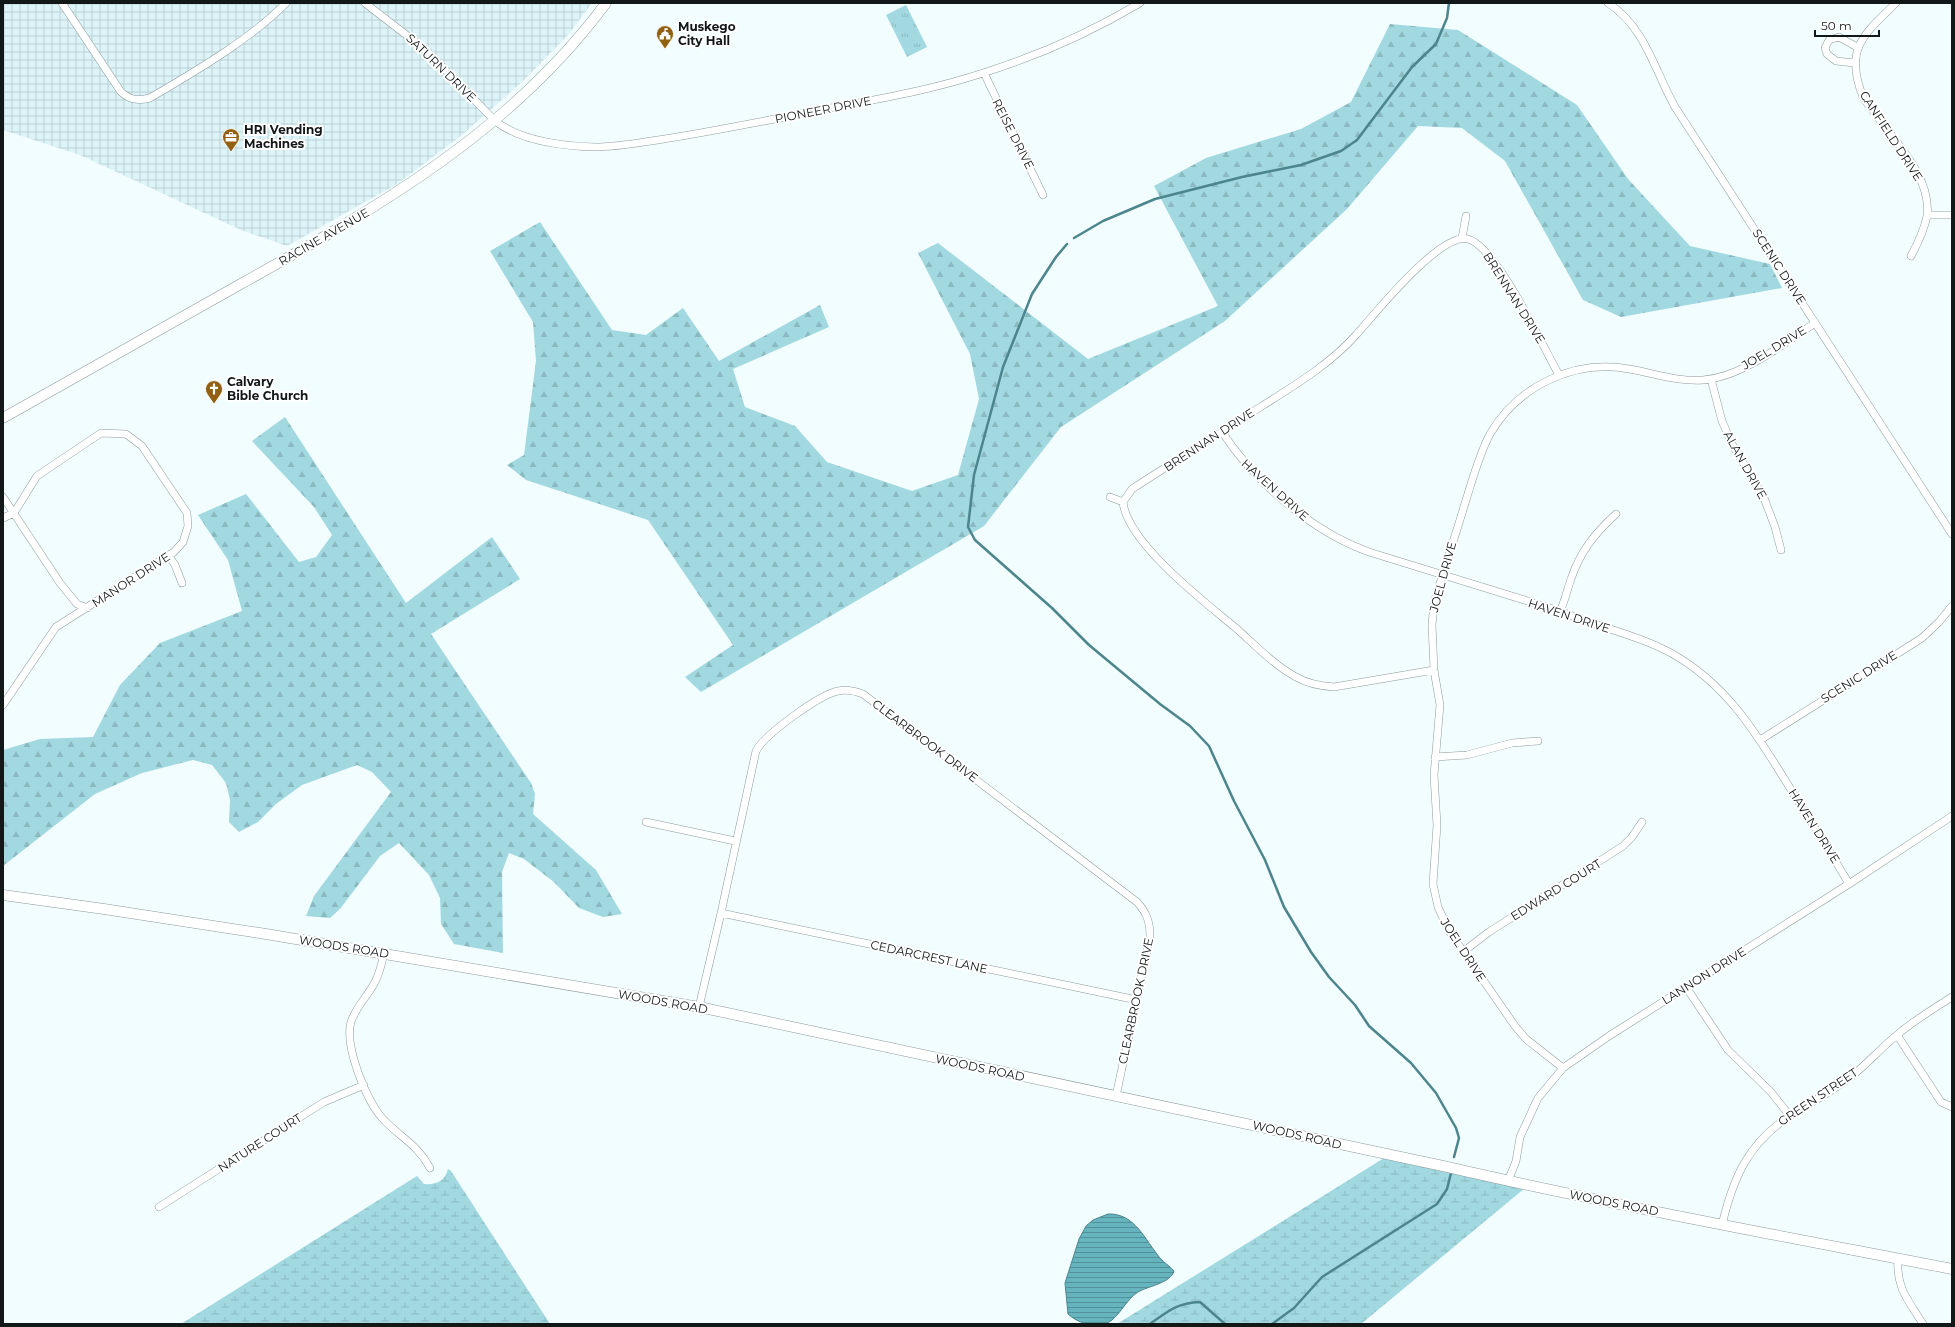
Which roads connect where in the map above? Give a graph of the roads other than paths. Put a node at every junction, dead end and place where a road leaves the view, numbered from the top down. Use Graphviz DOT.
graph roads {
  1 [pos="62,3"];
  2 [pos="286,3"];
  3 [pos="365,3"];
  4 [pos="606,3"];
  5 [pos="1140,3"];
  6 [pos="1608,3"];
  7 [pos="1896,3"];
  8 [pos="1857,47"];
  9 [pos="1855,63"];
  10 [pos="984,73"];
  11 [pos="495,121"];
  12 [pos="1043,195"];
  13 [pos="1927,215"];
  14 [pos="1952,215"];
  15 [pos="1466,216"];
  16 [pos="1462,238"];
  17 [pos="1911,256"];
  18 [pos="1815,323"];
  19 [pos="1559,375"];
  20 [pos="1711,379"];
  21 [pos="3,418"];
  22 [pos="1222,432"];
  23 [pos="3,497"];
  24 [pos="1110,497"];
  25 [pos="1123,502"];
  26 [pos="14,513"];
  27 [pos="1616,514"];
  28 [pos="3,518"];
  29 [pos="1952,534"];
  30 [pos="1781,550"];
  31 [pos="169,556"];
  32 [pos="1442,576"];
  33 [pos="182,583"];
  34 [pos="1952,606"];
  35 [pos="87,608"];
  36 [pos="1560,611"];
  37 [pos="1434,670"];
  38 [pos="3,705"];
  39 [pos="1760,740"];
  40 [pos="1538,741"];
  41 [pos="1435,757"];
  42 [pos="1952,816"];
  43 [pos="646,822"];
  44 [pos="1642,822"];
  45 [pos="735,841"];
  46 [pos="1849,884"];
  47 [pos="3,895"];
  48 [pos="721,913"];
  49 [pos="1464,952"];
  50 [pos="384,954"];
  51 [pos="1686,987"];
  52 [pos="1952,998"];
  53 [pos="1137,1000"];
  54 [pos="699,1007"];
  55 [pos="1897,1035"];
  56 [pos="1563,1068"];
  57 [pos="364,1085"];
  58 [pos="1116,1096"];
  59 [pos="1952,1107"];
  60 [pos="1790,1116"];
  61 [pos="430,1168"];
  62 [pos="1508,1181"];
  63 [pos="159,1208"];
  64 [pos="1722,1225"];
  65 [pos="1898,1258"];
  66 [pos="1952,1269"];
  67 [pos="1923,1324"];
  1 -- 2 [label="street"];
  3 -- 11 [label="street, SATURN DRIVE"];
  4 -- 11 [label="street, RACINE AVENUE"];
  5 -- 10 [label="street, PIONEER DRIVE"];
  6 -- 18 [label="street, SCENIC DRIVE"];
  7 -- 8 [label="street, CANFIELD DRIVE"];
  8 -- 9 [label="street, CANFIELD DRIVE"];
  8 -- 9 [label="street"];
  9 -- 13 [label="street, CANFIELD DRIVE"];
  10 -- 11 [label="street, PIONEER DRIVE"];
  10 -- 12 [label="street, REISE DRIVE"];
  11 -- 21 [label="street, RACINE AVENUE"];
  13 -- 14 [label="street"];
  13 -- 17 [label="street, CANFIELD DRIVE"];
  15 -- 16 [label="street"];
  16 -- 19 [label="street, BRENNAN DRIVE"];
  16 -- 22 [label="street, BRENNAN DRIVE"];
  18 -- 20 [label="street, JOEL DRIVE"];
  18 -- 29 [label="street, SCENIC DRIVE"];
  19 -- 20 [label="street, JOEL DRIVE"];
  19 -- 32 [label="street, JOEL DRIVE"];
  20 -- 30 [label="street, ALAN DRIVE"];
  22 -- 25 [label="street, BRENNAN DRIVE"];
  22 -- 32 [label="street, HAVEN DRIVE"];
  23 -- 26 [label="street"];
  24 -- 25 [label="street"];
  25 -- 37 [label="street"];
  26 -- 28 [label="street"];
  26 -- 31 [label="street, MANOR DRIVE"];
  26 -- 35 [label="street"];
  27 -- 36 [label="street"];
  31 -- 33 [label="street"];
  31 -- 35 [label="street, MANOR DRIVE"];
  32 -- 36 [label="street, HAVEN DRIVE"];
  32 -- 37 [label="street, JOEL DRIVE"];
  34 -- 39 [label="street, SCENIC DRIVE"];
  35 -- 38 [label="street, MANOR DRIVE"];
  36 -- 39 [label="street, HAVEN DRIVE"];
  37 -- 41 [label="street, JOEL DRIVE"];
  39 -- 46 [label="street, HAVEN DRIVE"];
  40 -- 41 [label="street"];
  41 -- 49 [label="street, JOEL DRIVE"];
  42 -- 46 [label="street, LANNON DRIVE"];
  43 -- 45 [label="street"];
  44 -- 49 [label="street, EDWARD COURT"];
  45 -- 48 [label="street, CLEARBROOK DRIVE"];
  45 -- 53 [label="street, CLEARBROOK DRIVE"];
  46 -- 51 [label="street, LANNON DRIVE"];
  47 -- 50 [label="street, WOODS ROAD"];
  48 -- 53 [label="street, CEDARCREST LANE"];
  48 -- 54 [label="street, CLEARBROOK DRIVE"];
  49 -- 56 [label="street, JOEL DRIVE"];
  50 -- 54 [label="street, WOODS ROAD"];
  50 -- 57 [label="street"];
  51 -- 56 [label="street, LANNON DRIVE"];
  51 -- 60 [label="street"];
  52 -- 55 [label="street, GREEN STREET"];
  53 -- 58 [label="street, CLEARBROOK DRIVE"];
  54 -- 58 [label="street, WOODS ROAD"];
  55 -- 59 [label="street"];
  55 -- 60 [label="street, GREEN STREET"];
  56 -- 62 [label="street, LANNON DRIVE"];
  57 -- 61 [label="street"];
  57 -- 63 [label="street, NATURE COURT"];
  58 -- 62 [label="street, WOODS ROAD"];
  60 -- 64 [label="street, GREEN STREET"];
  62 -- 64 [label="street, WOODS ROAD"];
  64 -- 65 [label="street, WOODS ROAD"];
  65 -- 66 [label="street, WOODS ROAD"];
  65 -- 67 [label="street"];
}
